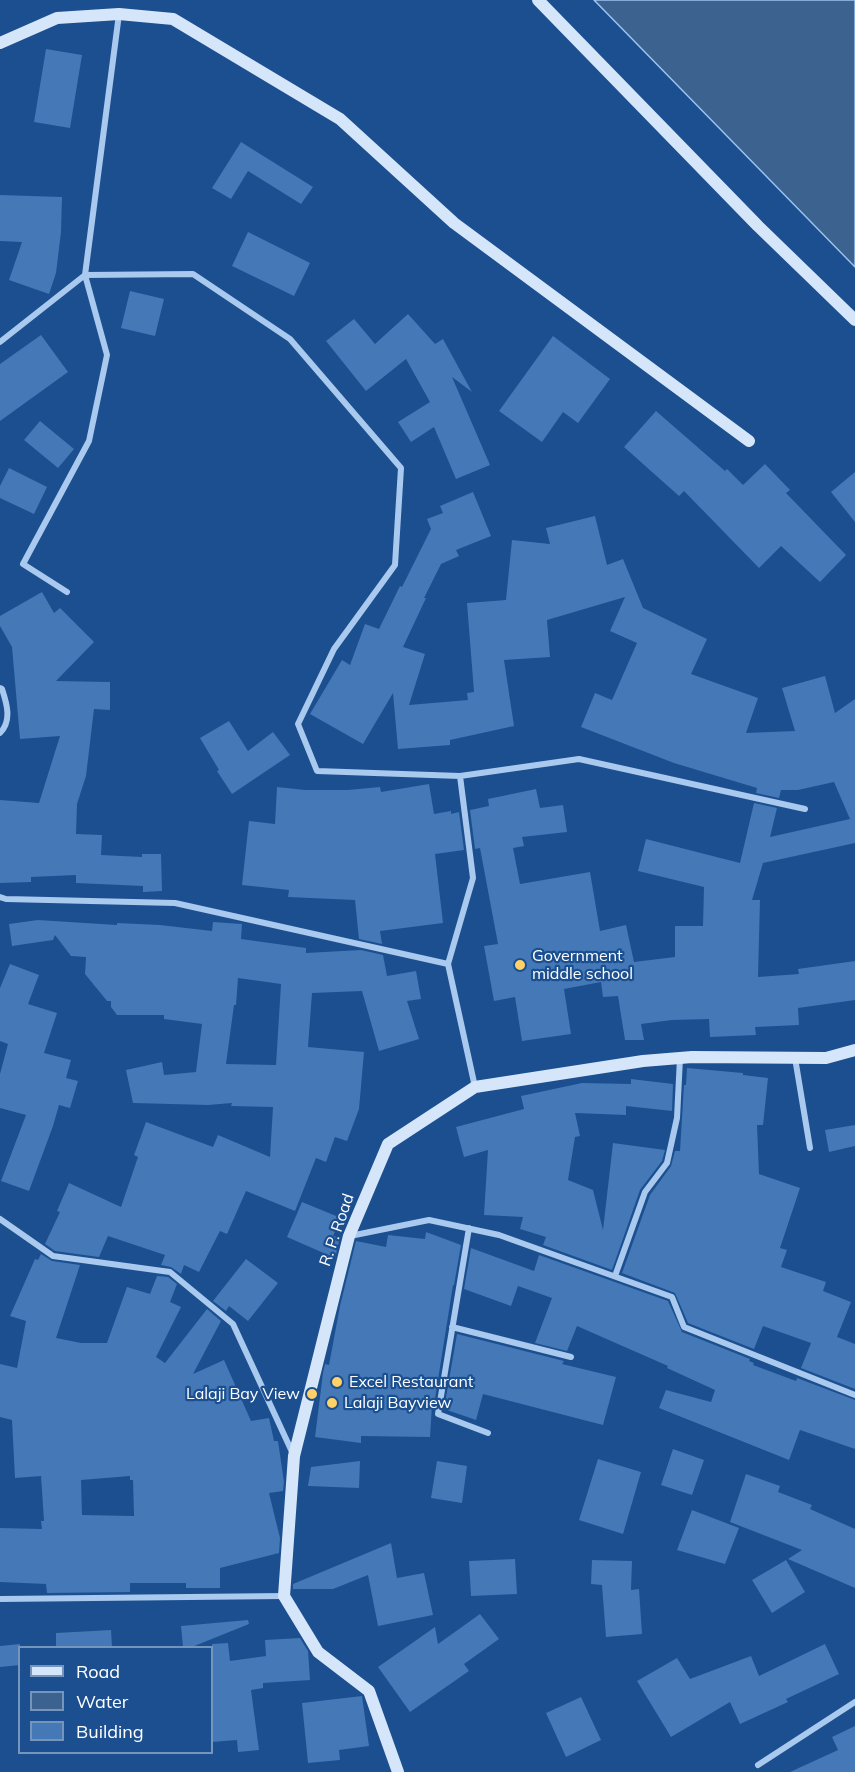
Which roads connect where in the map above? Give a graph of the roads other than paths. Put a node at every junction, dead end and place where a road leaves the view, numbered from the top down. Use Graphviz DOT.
graph roads {
  1 [pos="538,0"];
  2 [pos="119,14"];
  3 [pos="0,43"];
  4 [pos="85,275"];
  5 [pos="855,320"];
  6 [pos="0,342"];
  7 [pos="749,441"];
  8 [pos="67,592"];
  9 [pos="0,688"];
  10 [pos="0,733"];
  11 [pos="460,776"];
  12 [pos="805,809"];
  13 [pos="0,897"];
  14 [pos="448,964"];
  15 [pos="855,1050"];
  16 [pos="680,1058"];
  17 [pos="795,1058"];
  18 [pos="475,1087"];
  19 [pos="810,1149"];
  20 [pos="0,1219"];
  21 [pos="469,1228"];
  22 [pos="349,1236"];
  23 [pos="615,1276"];
  24 [pos="453,1327"];
  25 [pos="571,1357"];
  26 [pos="855,1395"];
  27 [pos="488,1433"];
  28 [pos="294,1456"];
  29 [pos="284,1596"];
  30 [pos="0,1599"];
  31 [pos="855,1702"];
  32 [pos="758,1765"];
  33 [pos="398,1772"];
  1 -- 5 [label="street"];
  2 -- 3 [label="street"];
  2 -- 4 [label="street"];
  2 -- 7 [label="street"];
  4 -- 6 [label="street"];
  4 -- 8 [label="street"];
  4 -- 11 [label="street"];
  9 -- 10 [label="street"];
  11 -- 12 [label="street"];
  11 -- 14 [label="street"];
  13 -- 14 [label="street"];
  14 -- 18 [label="street"];
  15 -- 17 [label="street, R. P. Road"];
  16 -- 17 [label="street, R. P. Road"];
  16 -- 18 [label="street, R. P. Road"];
  16 -- 23 [label="street"];
  17 -- 19 [label="street"];
  18 -- 22 [label="street, R. P. Road"];
  20 -- 28 [label="street"];
  21 -- 22 [label="street"];
  21 -- 23 [label="street"];
  21 -- 24 [label="street"];
  22 -- 28 [label="street, R. P. Road"];
  23 -- 26 [label="street"];
  24 -- 25 [label="street"];
  24 -- 27 [label="street"];
  28 -- 29 [label="street, R. P. Road"];
  29 -- 30 [label="street"];
  29 -- 33 [label="street"];
  31 -- 32 [label="street"];
}
